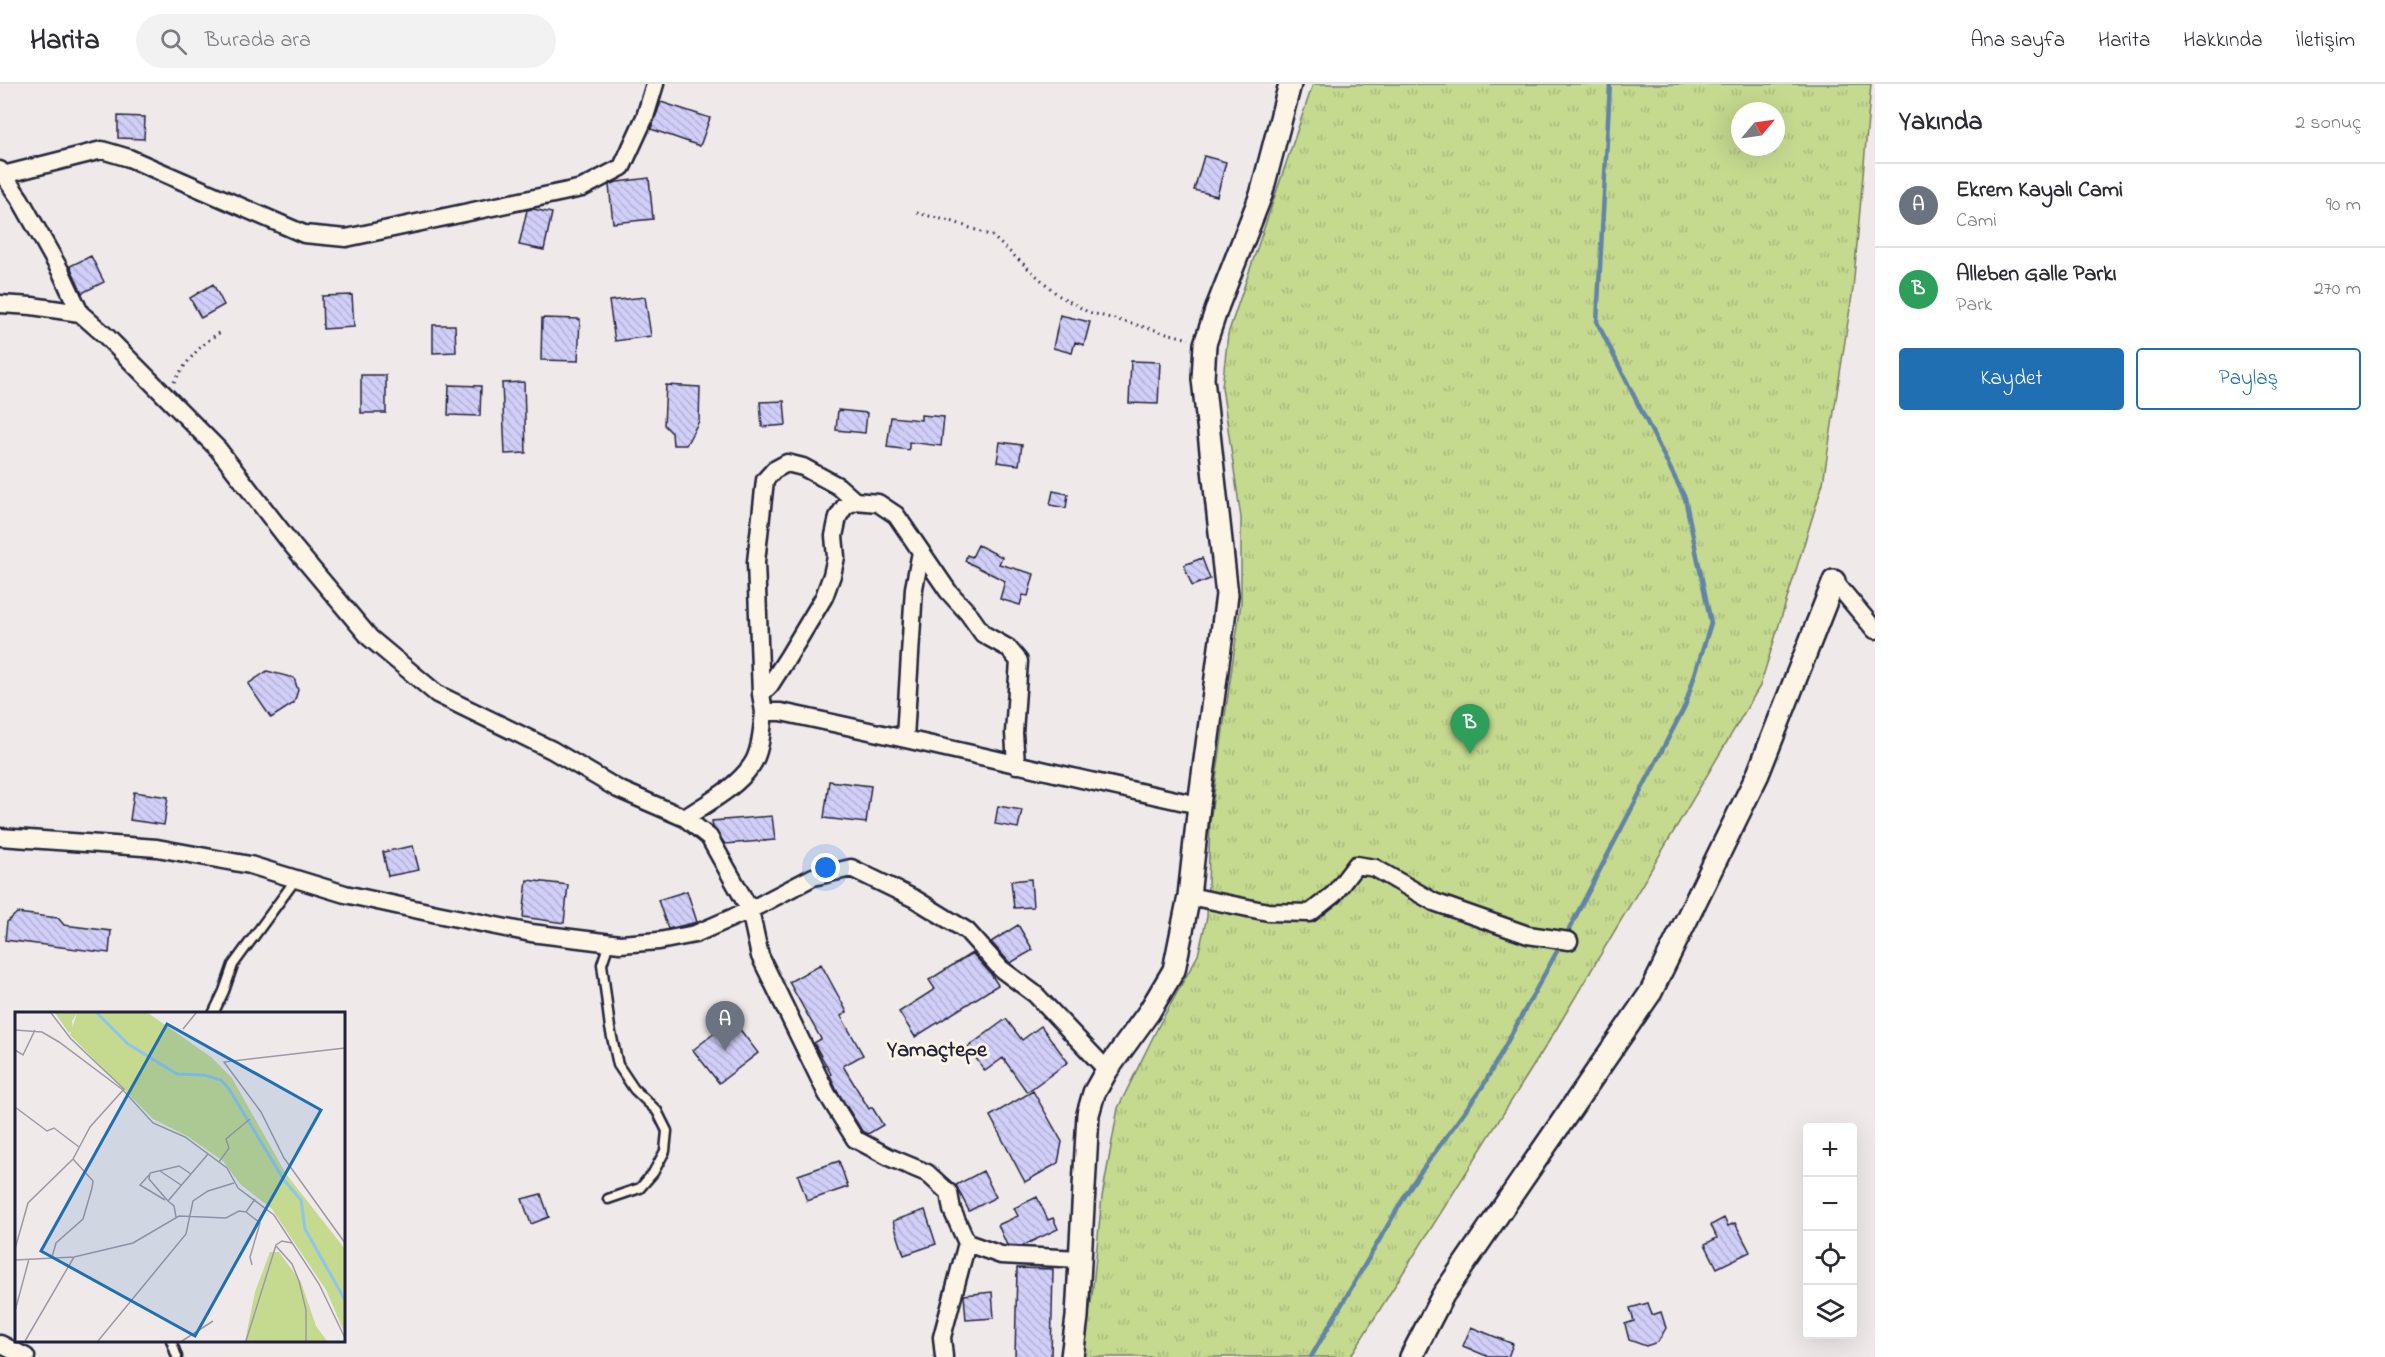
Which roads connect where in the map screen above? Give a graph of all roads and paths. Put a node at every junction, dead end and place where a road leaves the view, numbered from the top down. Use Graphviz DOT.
graph roads {
  1 [pos="656,84"];
  2 [pos="1290,84"];
  3 [pos="2,173"];
  4 [pos="917,213"];
  5 [pos="0,304"];
  6 [pos="80,313"];
  7 [pos="221,332"];
  8 [pos="1205,344"];
  9 [pos="166,397"];
  10 [pos="855,501"];
  11 [pos="921,552"];
  12 [pos="1834,581"];
  13 [pos="1875,630"];
  14 [pos="761,694"];
  15 [pos="764,712"];
  16 [pos="905,738"];
  17 [pos="1016,765"];
  18 [pos="1198,805"];
  19 [pos="685,818"];
  20 [pos="0,837"];
  21 [pos="296,879"];
  22 [pos="1189,896"];
  23 [pos="750,910"];
  24 [pos="1569,941"];
  25 [pos="609,943"];
  26 [pos="214,1012"];
  27 [pos="1107,1070"];
  28 [pos="608,1199"];
  29 [pos="967,1243"];
  30 [pos="1081,1259"];
  31 [pos="171,1342"];
  32 [pos="0,1344"];
  33 [pos="26,1357"];
  34 [pos="177,1357"];
  35 [pos="944,1357"];
  36 [pos="1072,1357"];
  37 [pos="1411,1357"];
  1 -- 3 [label="street"];
  2 -- 8 [label="street"];
  3 -- 6 [label="street"];
  4 -- 8 [label="path"];
  5 -- 6 [label="street"];
  6 -- 9 [label="street"];
  7 -- 9 [label="path"];
  8 -- 18 [label="street"];
  9 -- 19 [label="street"];
  10 -- 11 [label="street"];
  10 -- 14 [label="street"];
  10 -- 14 [label="street"];
  11 -- 16 [label="street"];
  11 -- 17 [label="street"];
  12 -- 13 [label="street"];
  12 -- 37 [label="street"];
  14 -- 15 [label="street"];
  15 -- 16 [label="street"];
  15 -- 19 [label="street"];
  16 -- 17 [label="street"];
  17 -- 18 [label="street"];
  18 -- 22 [label="street"];
  19 -- 23 [label="street"];
  20 -- 21 [label="street"];
  21 -- 25 [label="street"];
  21 -- 26 [label="lane"];
  22 -- 24 [label="street"];
  22 -- 27 [label="street"];
  23 -- 25 [label="street"];
  23 -- 27 [label="street"];
  23 -- 29 [label="street"];
  25 -- 28 [label="lane"];
  27 -- 30 [label="street"];
  29 -- 30 [label="street"];
  29 -- 35 [label="street"];
  30 -- 36 [label="street"];
  31 -- 34 [label="lane"];
  32 -- 33 [label="street"];
}
